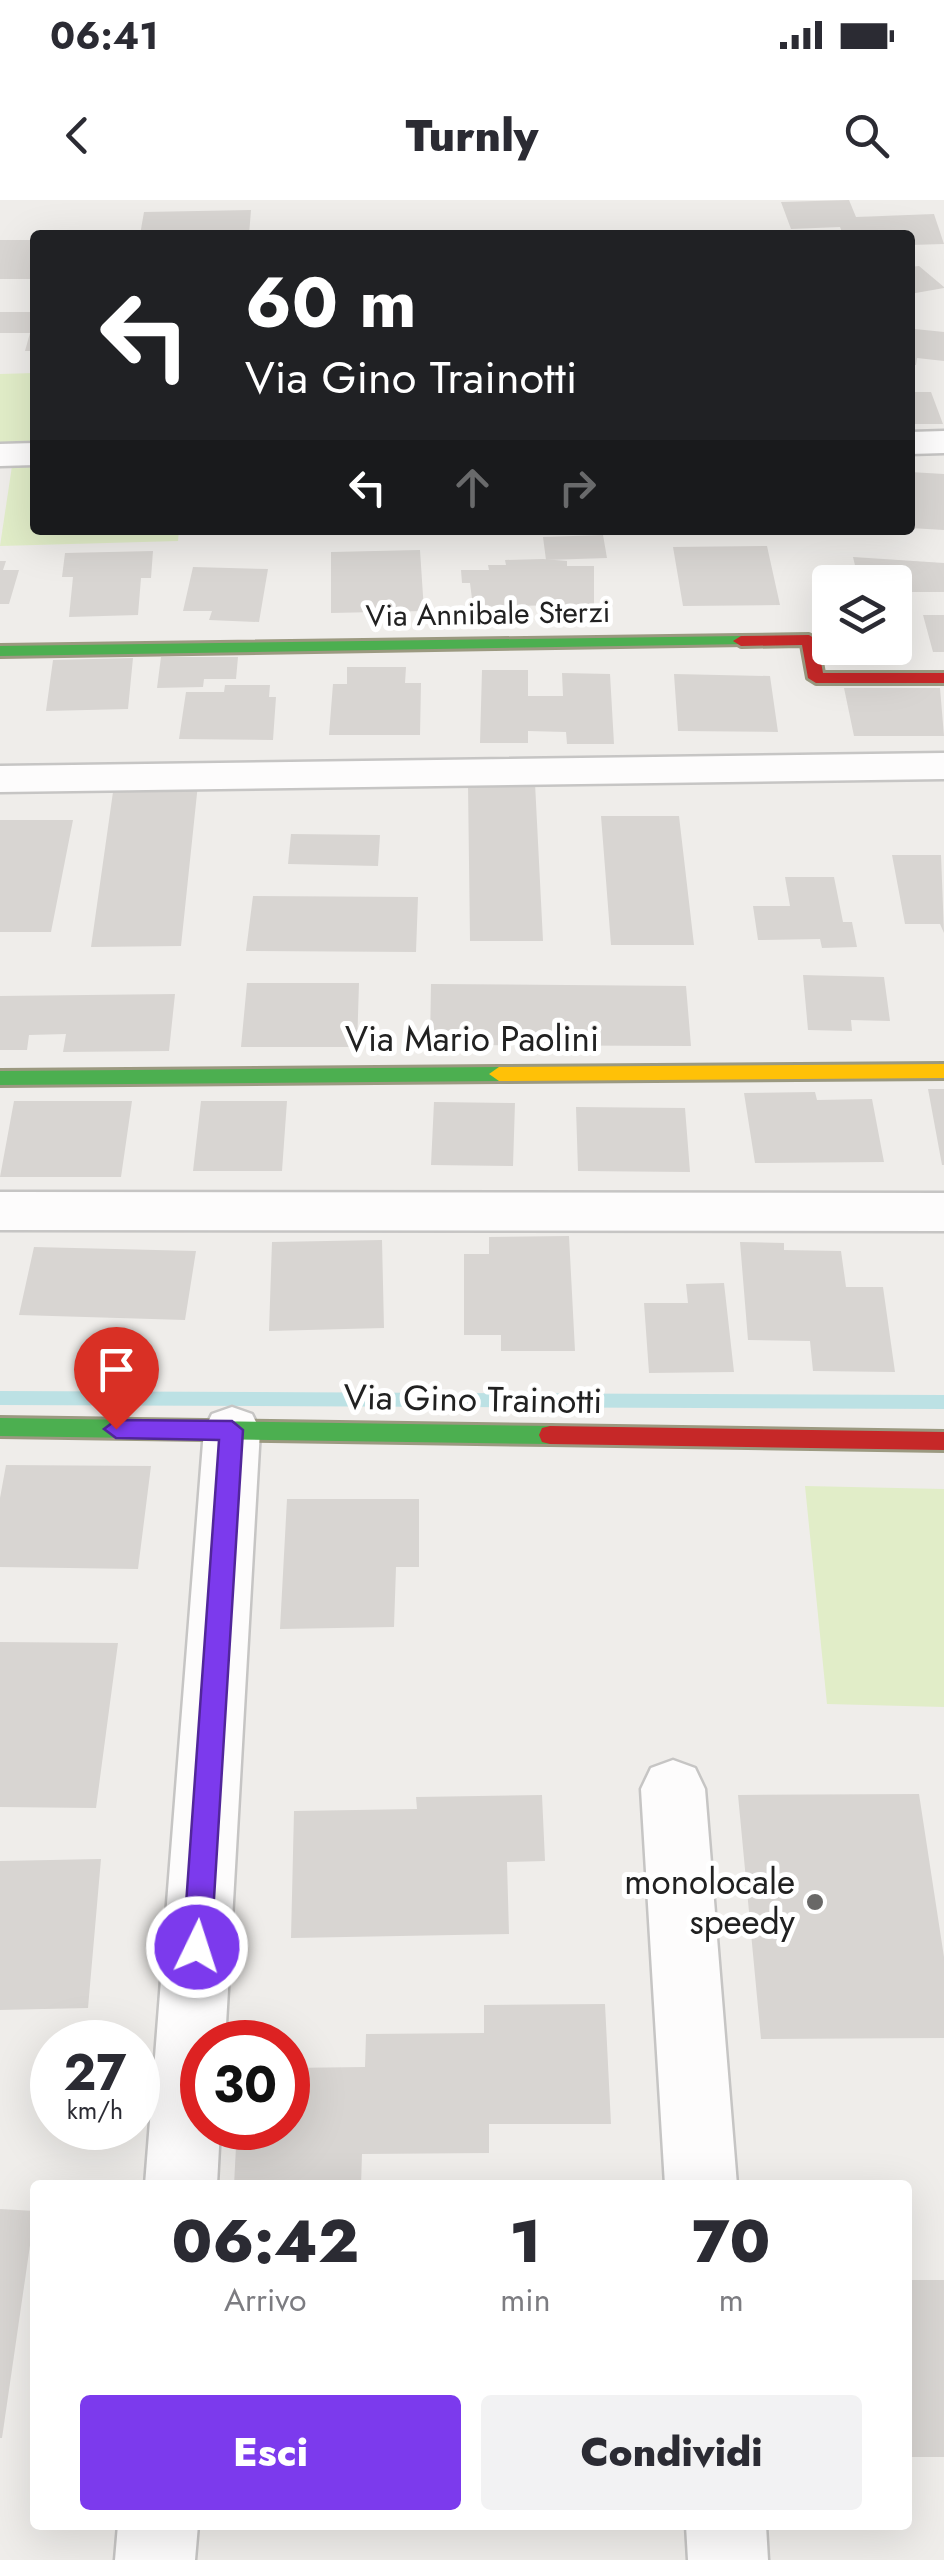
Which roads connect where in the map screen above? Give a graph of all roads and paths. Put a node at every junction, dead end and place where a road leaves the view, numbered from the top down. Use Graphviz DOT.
graph roads {
  1 [pos="944,442"];
  2 [pos="915,443"];
  3 [pos="0,454"];
  4 [pos="30,454"];
  5 [pos="0,651"];
  6 [pos="944,678"];
  7 [pos="944,766"];
  8 [pos="0,780"];
  9 [pos="944,1071"];
  10 [pos="0,1078"];
  11 [pos="0,1210"];
  12 [pos="944,1212"];
  13 [pos="0,1428"];
  14 [pos="232,1430"];
  15 [pos="944,1441"];
  16 [pos="673,1789"];
  17 [pos="181,2180"];
  18 [pos="701,2180"];
  19 [pos="158,2530"];
  20 [pos="726,2530"];
  21 [pos="156,2560"];
  22 [pos="728,2560"];
  1 -- 2 [label="street"];
  3 -- 4 [label="street"];
  5 -- 6 [label="street, Via Annibale Sterzi"];
  7 -- 8 [label="street"];
  9 -- 10 [label="street, Via Mario Paolini"];
  11 -- 12 [label="street"];
  13 -- 14 [label="street, Via Gino Trainotti"];
  14 -- 15 [label="street, Via Gino Trainotti"];
  14 -- 17 [label="street"];
  16 -- 18 [label="street"];
  19 -- 21 [label="street"];
  20 -- 22 [label="street"];
}
